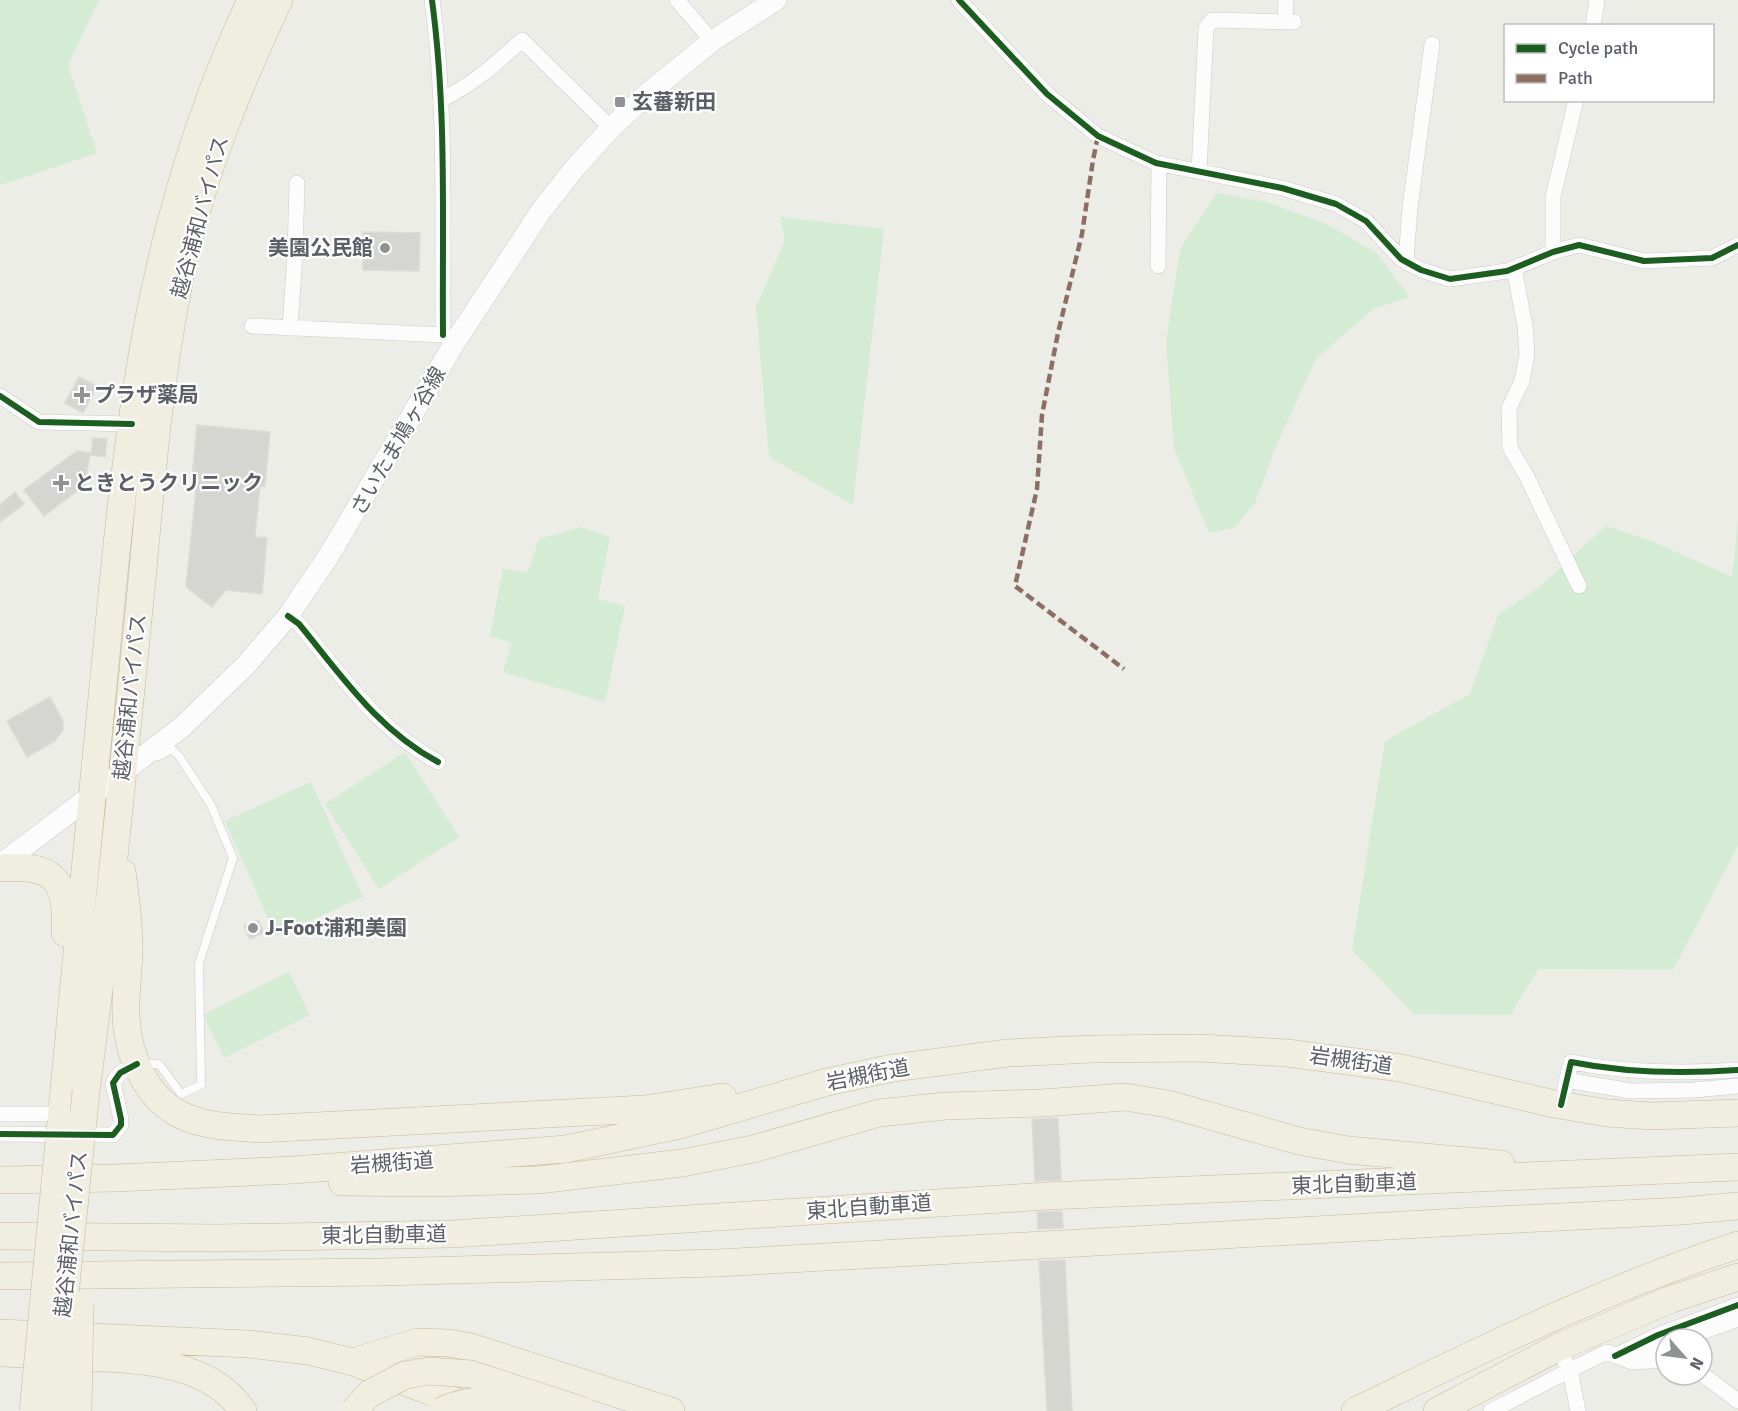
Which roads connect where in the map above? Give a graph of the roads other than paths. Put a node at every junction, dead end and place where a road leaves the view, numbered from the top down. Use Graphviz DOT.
graph roads {
  1 [pos="251,0"];
  2 [pos="279,0"];
  3 [pos="432,0"];
  4 [pos="676,0"];
  5 [pos="776,0"];
  6 [pos="959,0"];
  7 [pos="1286,0"];
  8 [pos="1598,0"];
  9 [pos="1593,24"];
  10 [pos="712,41"];
  11 [pos="1432,44"];
  12 [pos="442,99"];
  13 [pos="1576,102"];
  14 [pos="611,128"];
  15 [pos="1159,163"];
  16 [pos="1199,171"];
  17 [pos="297,183"];
  18 [pos="1738,245"];
  19 [pos="1553,252"];
  20 [pos="1406,261"];
  21 [pos="1158,266"];
  22 [pos="1514,268"];
  23 [pos="252,326"];
  24 [pos="290,328"];
  25 [pos="449,339"];
  26 [pos="0,396"];
  27 [pos="132,424"];
  28 [pos="1579,586"];
  29 [pos="288,616"];
  30 [pos="159,756"];
  31 [pos="438,762"];
  32 [pos="122,773"];
  33 [pos="93,795"];
  34 [pos="117,833"];
  35 [pos="0,866"];
  36 [pos="137,1064"];
  37 [pos="892,1068"];
  38 [pos="1738,1070"];
  39 [pos="87,1081"];
  40 [pos="1738,1086"];
  41 [pos="1564,1092"];
  42 [pos="1738,1113"];
  43 [pos="0,1114"];
  44 [pos="62,1118"];
  45 [pos="0,1134"];
  46 [pos="1738,1167"];
  47 [pos="0,1169"];
  48 [pos="1611,1173"];
  49 [pos="116,1178"];
  50 [pos="37,1179"];
  51 [pos="0,1180"];
  52 [pos="1738,1206"];
  53 [pos="0,1236"];
  54 [pos="1738,1245"];
  55 [pos="0,1276"];
  56 [pos="1738,1277"];
  57 [pos="1738,1305"];
  58 [pos="1738,1319"];
  59 [pos="1714,1328"];
  60 [pos="0,1333"];
  61 [pos="1654,1351"];
  62 [pos="0,1353"];
  63 [pos="1615,1356"];
  64 [pos="1564,1359"];
  65 [pos="1654,1361"];
  66 [pos="353,1362"];
  67 [pos="1632,1362"];
  68 [pos="37,1373"];
  69 [pos="1714,1383"];
  70 [pos="1738,1401"];
  71 [pos="27,1411"];
  72 [pos="33,1411"];
  73 [pos="53,1411"];
  74 [pos="78,1411"];
  75 [pos="243,1411"];
  76 [pos="354,1411"];
  77 [pos="441,1411"];
  78 [pos="480,1411"];
  79 [pos="548,1411"];
  80 [pos="584,1411"];
  81 [pos="671,1411"];
  82 [pos="1355,1411"];
  83 [pos="1437,1411"];
  84 [pos="1491,1411"];
  85 [pos="1578,1411"];
  1 -- 27 [label="highway, 越谷浦和バイパス"];
  2 -- 32 [label="highway, 越谷浦和バイパス"];
  3 -- 12 [label="street"];
  4 -- 10 [label="street"];
  5 -- 10 [label="main road, さいたま鳩ヶ谷線"];
  6 -- 15 [label="street"];
  7 -- 16 [label="street"];
  8 -- 9 [label="street"];
  10 -- 14 [label="main road, さいたま鳩ヶ谷線"];
  11 -- 20 [label="street"];
  12 -- 14 [label="street"];
  12 -- 25 [label="street"];
  13 -- 19 [label="street"];
  14 -- 25 [label="main road, さいたま鳩ヶ谷線"];
  15 -- 16 [label="street"];
  15 -- 21 [label="street"];
  16 -- 20 [label="street"];
  17 -- 24 [label="street"];
  18 -- 19 [label="street"];
  19 -- 22 [label="street"];
  20 -- 22 [label="street"];
  22 -- 28 [label="street"];
  23 -- 24 [label="street"];
  24 -- 25 [label="street"];
  25 -- 29 [label="main road, さいたま鳩ヶ谷線"];
  26 -- 27 [label="street"];
  27 -- 33 [label="highway, 越谷浦和バイパス"];
  29 -- 31 [label="street"];
  29 -- 32 [label="main road, さいたま鳩ヶ谷線"];
  30 -- 36 [label="lane"];
  32 -- 33 [label="main road, さいたま鳩ヶ谷線"];
  32 -- 34 [label="highway, 越谷浦和バイパス"];
  33 -- 35 [label="main road, さいたま鳩ヶ谷線"];
  33 -- 44 [label="highway, 越谷浦和バイパス"];
  34 -- 36 [label="highway"];
  34 -- 39 [label="highway, 越谷浦和バイパス"];
  35 -- 44 [label="highway"];
  36 -- 37 [label="highway"];
  36 -- 45 [label="street"];
  37 -- 41 [label="highway, 岩槻街道"];
  37 -- 49 [label="highway, 岩槻街道"];
  38 -- 41 [label="street"];
  39 -- 73 [label="highway, 越谷浦和バイパス, bridge"];
  39 -- 74 [label="highway, bridge"];
  40 -- 41 [label="street"];
  41 -- 42 [label="highway, 岩槻街道"];
  43 -- 44 [label="street"];
  44 -- 68 [label="highway, 越谷浦和バイパス, bridge"];
  46 -- 48 [label="highway, 東北自動車道"];
  47 -- 50 [label="highway"];
  48 -- 49 [label="highway"];
  48 -- 53 [label="highway, 東北自動車道"];
  49 -- 50 [label="highway, 岩槻街道"];
  50 -- 51 [label="highway, 岩槻街道"];
  52 -- 55 [label="highway, 東北自動車道"];
  54 -- 82 [label="highway"];
  56 -- 64 [label="highway"];
  57 -- 63 [label="street"];
  58 -- 59 [label="street"];
  60 -- 66 [label="highway"];
  61 -- 67 [label="street"];
  62 -- 75 [label="highway"];
  63 -- 64 [label="street"];
  63 -- 67 [label="street"];
  64 -- 83 [label="highway"];
  64 -- 84 [label="street"];
  64 -- 85 [label="street"];
  65 -- 67 [label="street"];
  66 -- 78 [label="highway"];
  66 -- 81 [label="highway"];
  68 -- 71 [label="highway, bridge"];
  68 -- 72 [label="highway, 越谷浦和バイパス, bridge"];
  69 -- 70 [label="street"];
  76 -- 80 [label="highway, bridge"];
  77 -- 79 [label="highway, bridge"];
}
